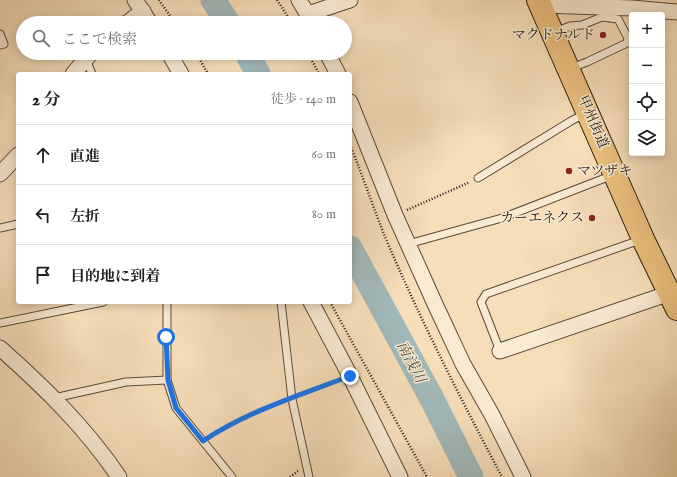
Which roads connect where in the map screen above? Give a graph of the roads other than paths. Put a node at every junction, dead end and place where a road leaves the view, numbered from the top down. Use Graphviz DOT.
graph roads {
  1 [pos="299,0"];
  2 [pos="350,0"];
  3 [pos="540,3"];
  4 [pos="677,12"];
  5 [pos="309,16"];
  6 [pos="314,16"];
  7 [pos="553,33"];
  8 [pos="0,34"];
  9 [pos="0,45"];
  10 [pos="85,60"];
  11 [pos="90,60"];
  12 [pos="173,60"];
  13 [pos="331,60"];
  14 [pos="569,69"];
  15 [pos="75,72"];
  16 [pos="92,72"];
  17 [pos="180,72"];
  18 [pos="337,72"];
  19 [pos="352,107"];
  20 [pos="588,112"];
  21 [pos="16,157"];
  22 [pos="0,174"];
  23 [pos="616,174"];
  24 [pos="478,178"];
  25 [pos="16,224"];
  26 [pos="0,228"];
  27 [pos="644,239"];
  28 [pos="408,244"];
  29 [pos="673,301"];
  30 [pos="93,304"];
  31 [pos="167,304"];
  32 [pos="281,304"];
  33 [pos="312,304"];
  34 [pos="0,323"];
  35 [pos="0,348"];
  36 [pos="500,351"];
  37 [pos="168,380"];
  38 [pos="54,398"];
  39 [pos="119,477"];
  40 [pos="232,477"];
  41 [pos="309,477"];
  42 [pos="400,477"];
  43 [pos="523,477"];
  1 -- 5 [label="street"];
  2 -- 6 [label="street"];
  3 -- 4 [label="street"];
  3 -- 7 [label="highway, 甲州街道"];
  7 -- 14 [label="highway, 甲州街道"];
  7 -- 14 [label="lane"];
  8 -- 9 [label="lane"];
  10 -- 15 [label="street"];
  11 -- 16 [label="lane"];
  12 -- 17 [label="street"];
  13 -- 18 [label="street"];
  14 -- 20 [label="highway, 甲州街道"];
  19 -- 28 [label="street"];
  20 -- 23 [label="highway, 甲州街道"];
  20 -- 24 [label="lane"];
  21 -- 22 [label="street"];
  23 -- 27 [label="highway, 甲州街道"];
  23 -- 28 [label="lane"];
  25 -- 26 [label="lane"];
  27 -- 29 [label="highway, 甲州街道"];
  27 -- 36 [label="lane"];
  28 -- 43 [label="street"];
  29 -- 36 [label="street"];
  30 -- 34 [label="lane"];
  31 -- 37 [label="lane"];
  32 -- 41 [label="lane"];
  33 -- 42 [label="street"];
  35 -- 38 [label="street"];
  37 -- 38 [label="lane"];
  37 -- 40 [label="lane"];
  38 -- 39 [label="street"];
}
